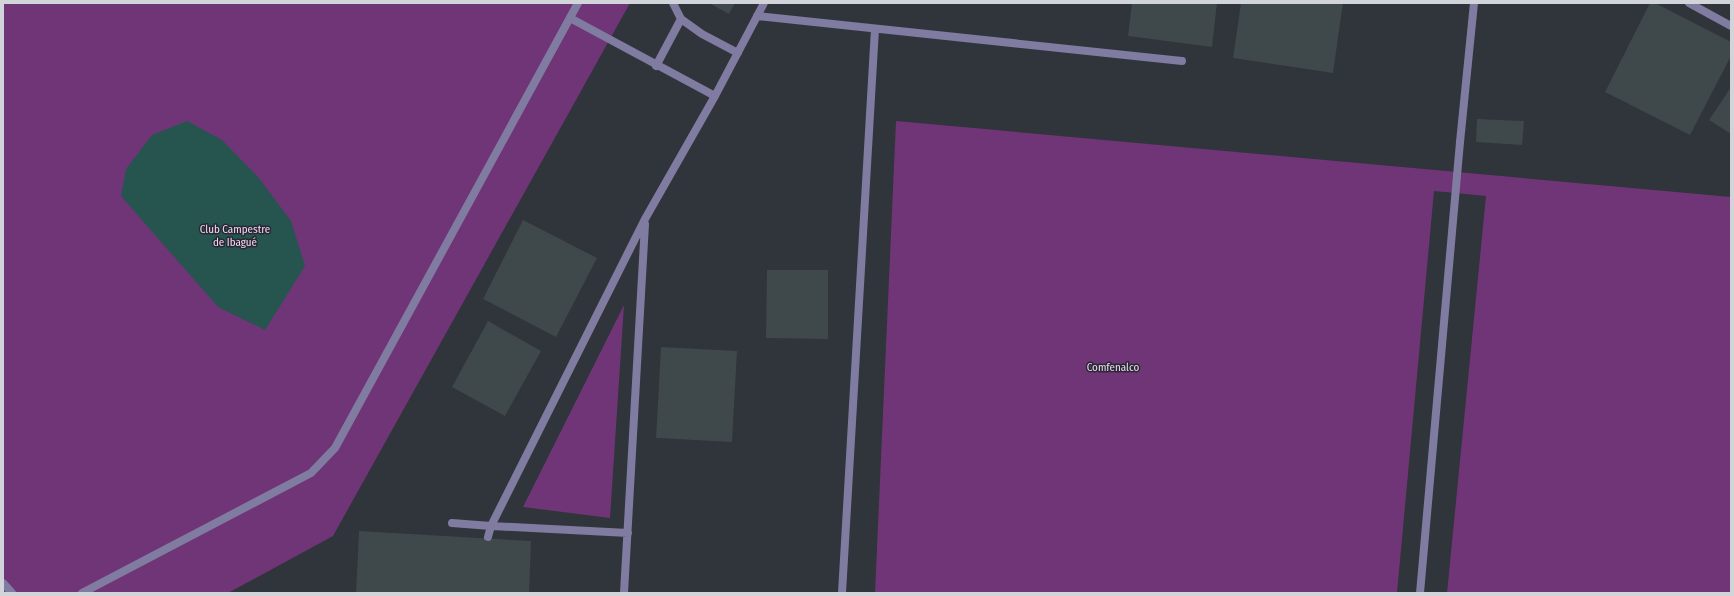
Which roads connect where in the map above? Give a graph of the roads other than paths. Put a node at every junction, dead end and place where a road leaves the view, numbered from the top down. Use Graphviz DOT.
graph roads {
  1 [pos="578,3"];
  2 [pos="673,3"];
  3 [pos="764,3"];
  4 [pos="1474,3"];
  5 [pos="1689,3"];
  6 [pos="757,16"];
  7 [pos="570,18"];
  8 [pos="681,19"];
  9 [pos="1731,26"];
  10 [pos="875,29"];
  11 [pos="738,53"];
  12 [pos="1182,61"];
  13 [pos="656,66"];
  14 [pos="715,96"];
  15 [pos="645,219"];
  16 [pos="452,523"];
  17 [pos="491,526"];
  18 [pos="628,533"];
  19 [pos="488,537"];
  20 [pos="3,583"];
  21 [pos="12,593"];
  22 [pos="82,593"];
  23 [pos="624,593"];
  24 [pos="842,593"];
  25 [pos="1420,593"];
  1 -- 7 [label="street"];
  2 -- 8 [label="street"];
  3 -- 6 [label="street"];
  4 -- 25 [label="street"];
  5 -- 9 [label="street"];
  6 -- 10 [label="street"];
  6 -- 11 [label="street"];
  7 -- 13 [label="street"];
  7 -- 22 [label="street"];
  8 -- 11 [label="street"];
  8 -- 13 [label="street"];
  10 -- 12 [label="street"];
  10 -- 24 [label="street"];
  11 -- 14 [label="street"];
  13 -- 14 [label="street"];
  14 -- 15 [label="street"];
  15 -- 17 [label="street"];
  15 -- 18 [label="street"];
  16 -- 17 [label="street"];
  17 -- 18 [label="street"];
  17 -- 19 [label="street"];
  18 -- 23 [label="street"];
  20 -- 21 [label="street"];
}
